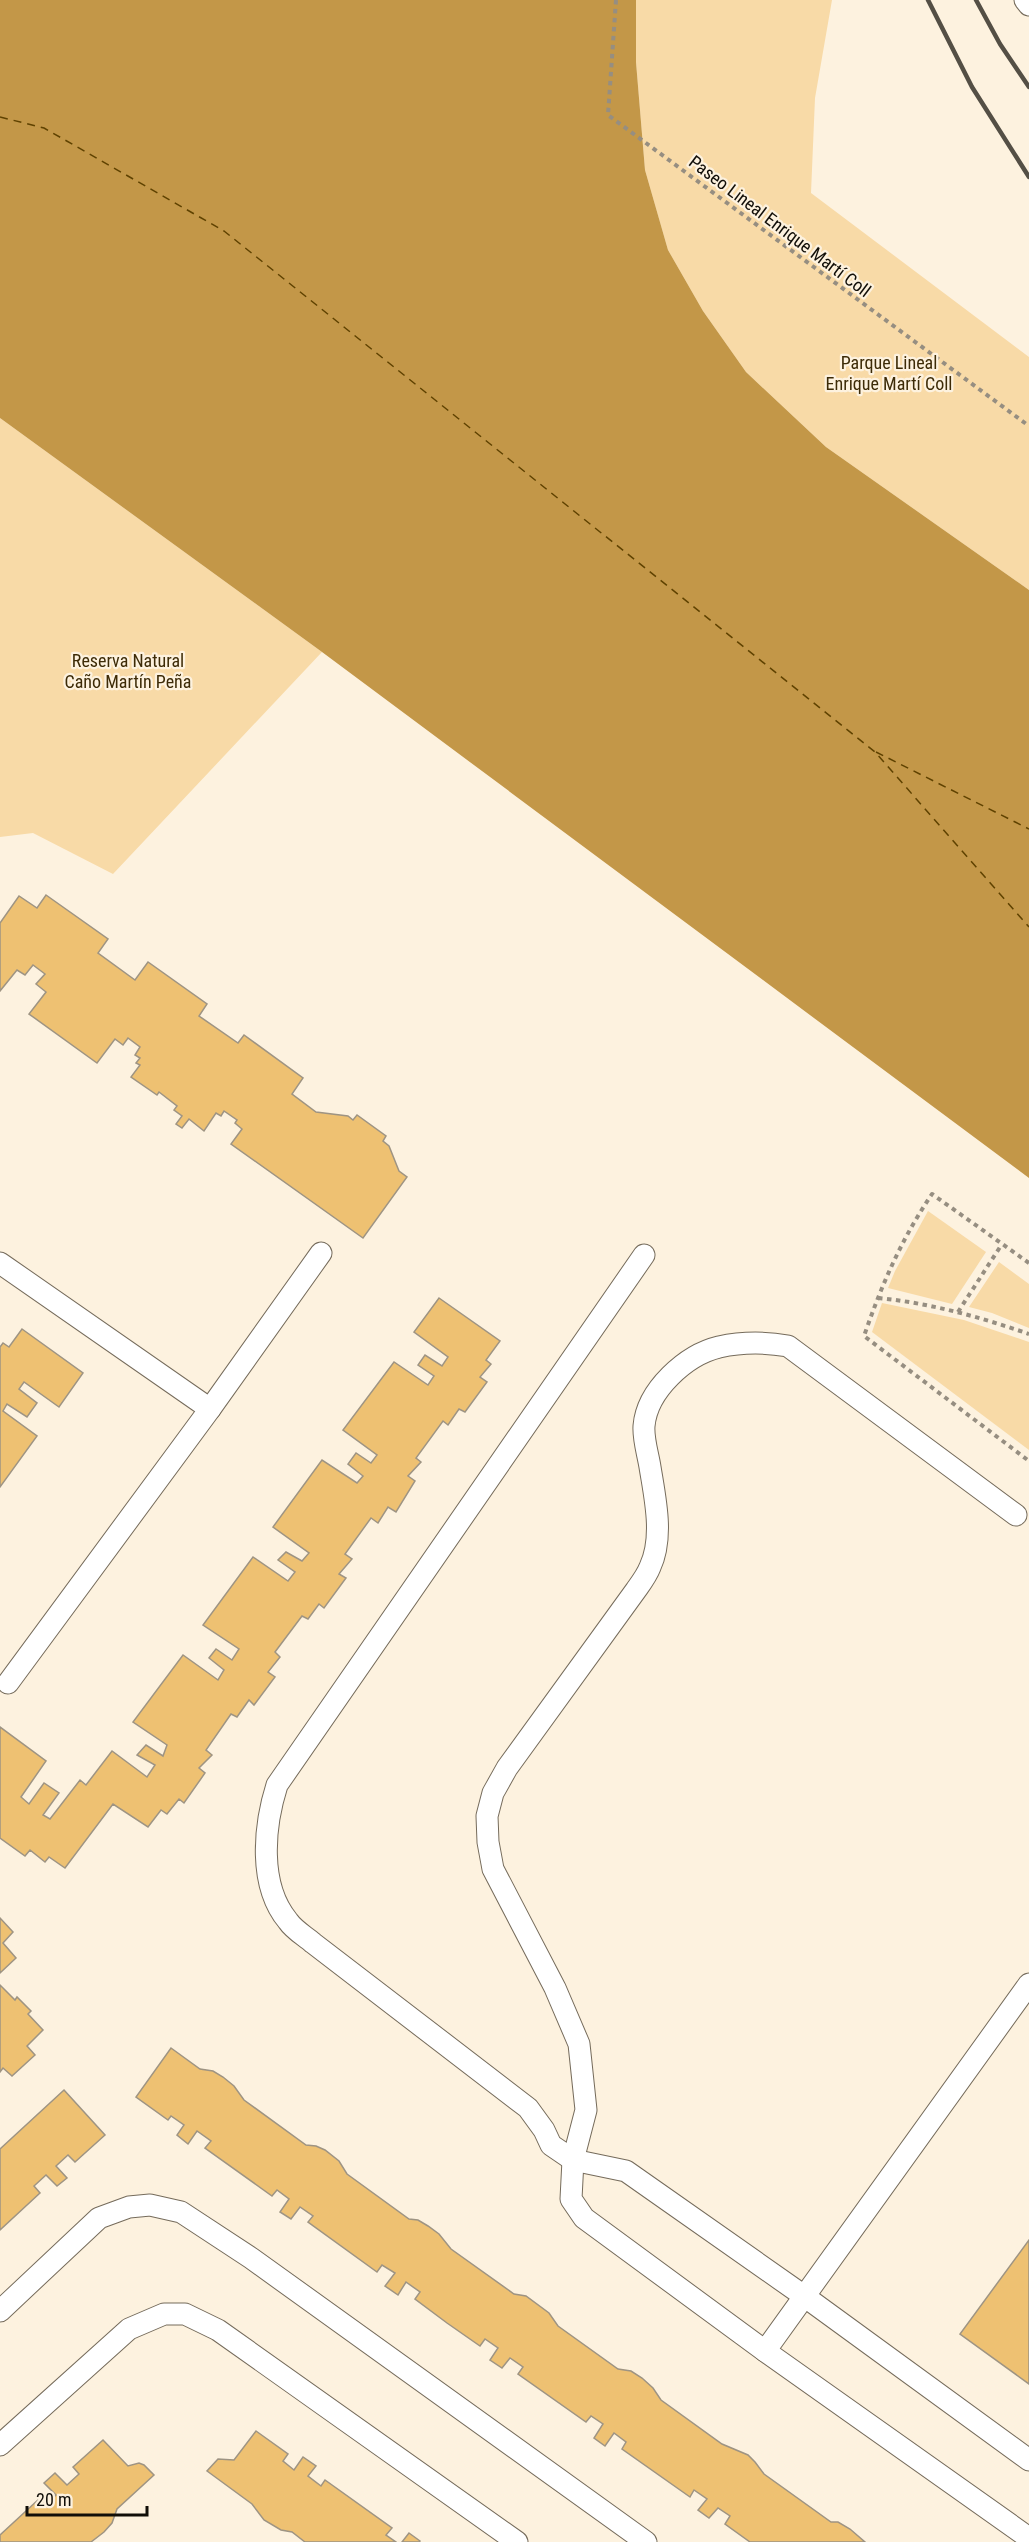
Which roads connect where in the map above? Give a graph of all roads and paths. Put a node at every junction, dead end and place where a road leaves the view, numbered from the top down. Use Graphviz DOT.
graph roads {
  1 [pos="616,0"];
  2 [pos="1025,0"];
  3 [pos="1029,6"];
  4 [pos="1029,426"];
  5 [pos="1002,1244"];
  6 [pos="321,1252"];
  7 [pos="644,1255"];
  8 [pos="0,1263"];
  9 [pos="1029,1263"];
  10 [pos="878,1298"];
  11 [pos="958,1312"];
  12 [pos="1029,1335"];
  13 [pos="210,1409"];
  14 [pos="1029,1461"];
  15 [pos="1016,1515"];
  16 [pos="8,1683"];
  17 [pos="1029,1984"];
  18 [pos="573,2160"];
  19 [pos="804,2296"];
  20 [pos="0,2311"];
  21 [pos="765,2350"];
  22 [pos="0,2445"];
  23 [pos="1029,2460"];
  24 [pos="1029,2538"];
  25 [pos="517,2542"];
  26 [pos="646,2542"];
  1 -- 4 [label="path, Paseo Lineal Enrique Martí Coll"];
  2 -- 3 [label="lane"];
  5 -- 9 [label="path"];
  5 -- 10 [label="path"];
  5 -- 11 [label="path"];
  6 -- 13 [label="lane"];
  7 -- 18 [label="lane"];
  8 -- 13 [label="lane"];
  10 -- 11 [label="path"];
  10 -- 14 [label="path"];
  11 -- 12 [label="path"];
  13 -- 16 [label="lane"];
  15 -- 18 [label="lane"];
  17 -- 19 [label="lane"];
  18 -- 19 [label="lane"];
  18 -- 21 [label="lane"];
  19 -- 21 [label="lane"];
  19 -- 23 [label="lane"];
  20 -- 26 [label="lane"];
  21 -- 24 [label="lane"];
  22 -- 25 [label="lane"];
}
